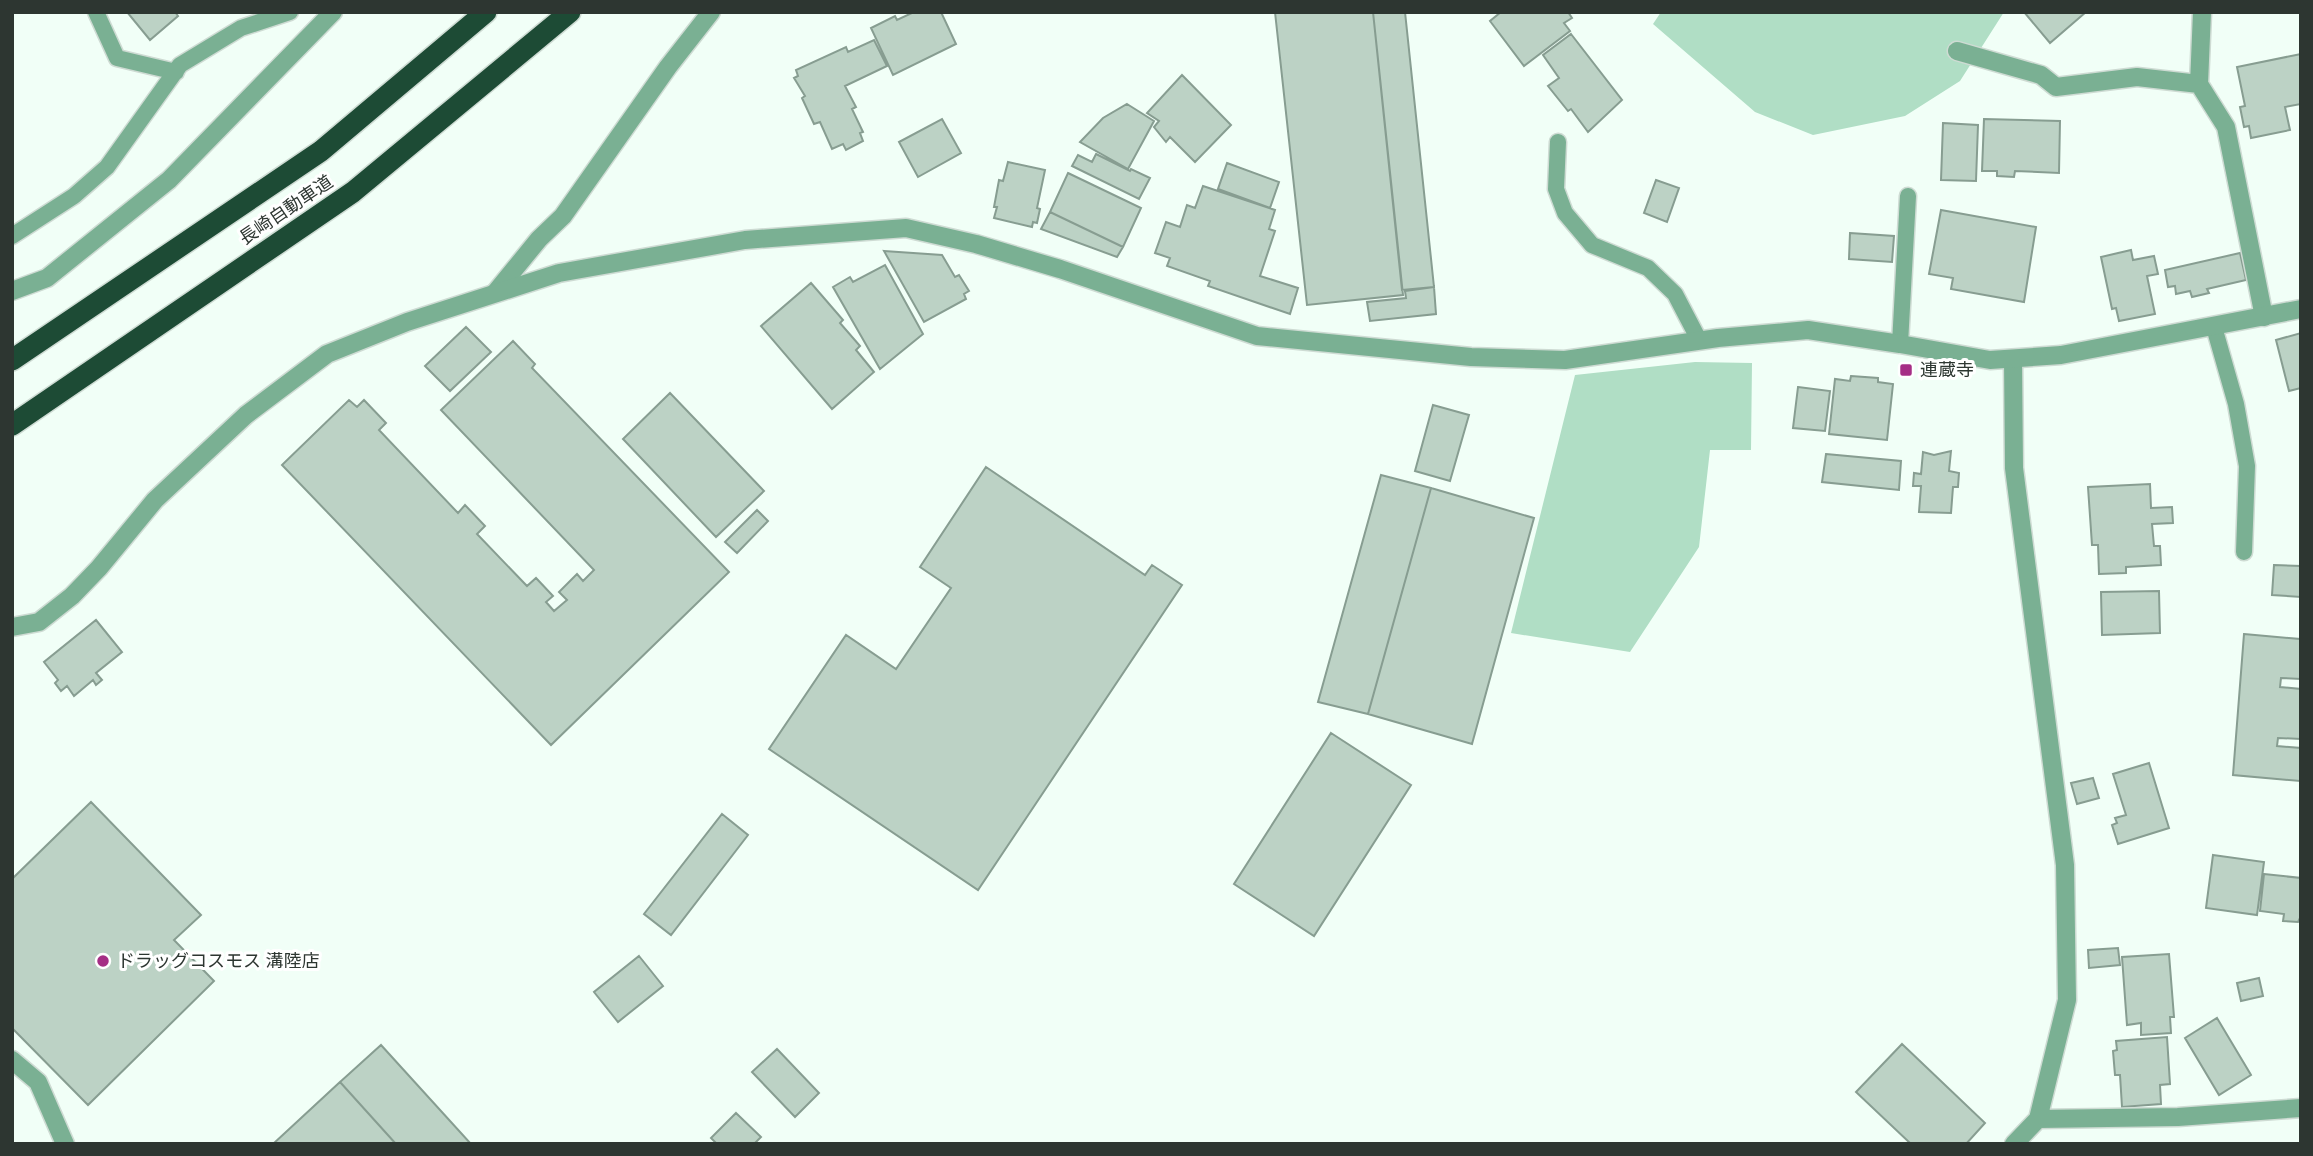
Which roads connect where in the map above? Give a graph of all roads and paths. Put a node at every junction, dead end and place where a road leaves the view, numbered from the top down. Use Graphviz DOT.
graph roads {
  1 [pos="96,12"];
  2 [pos="290,12"];
  3 [pos="333,12"];
  4 [pos="486,12"];
  5 [pos="570,12"];
  6 [pos="711,12"];
  7 [pos="2202,12"];
  8 [pos="1957,51"];
  9 [pos="176,72"];
  10 [pos="2199,83"];
  11 [pos="1558,142"];
  12 [pos="1908,196"];
  13 [pos="12,236"];
  14 [pos="12,291"];
  15 [pos="495,293"];
  16 [pos="2301,309"];
  17 [pos="2263,317"];
  18 [pos="2214,327"];
  19 [pos="1699,340"];
  20 [pos="1900,344"];
  21 [pos="2013,359"];
  22 [pos="12,360"];
  23 [pos="12,425"];
  24 [pos="2244,552"];
  25 [pos="12,627"];
  26 [pos="12,1060"];
  27 [pos="2301,1108"];
  28 [pos="2038,1119"];
  29 [pos="65,1144"];
  30 [pos="2014,1144"];
  1 -- 9 [label="lane"];
  2 -- 9 [label="lane"];
  3 -- 14 [label="street"];
  4 -- 22 [label="highway, 長崎自動車道"];
  5 -- 23 [label="highway, 長崎自動車道"];
  6 -- 15 [label="street"];
  7 -- 10 [label="street"];
  8 -- 10 [label="street"];
  9 -- 13 [label="lane"];
  10 -- 17 [label="street"];
  11 -- 19 [label="lane"];
  12 -- 20 [label="lane"];
  15 -- 19 [label="street"];
  15 -- 25 [label="street"];
  16 -- 17 [label="street"];
  17 -- 18 [label="street"];
  18 -- 21 [label="street"];
  18 -- 24 [label="lane"];
  19 -- 20 [label="street"];
  20 -- 21 [label="street"];
  21 -- 28 [label="street"];
  26 -- 29 [label="street"];
  27 -- 28 [label="street"];
  28 -- 30 [label="street"];
}
